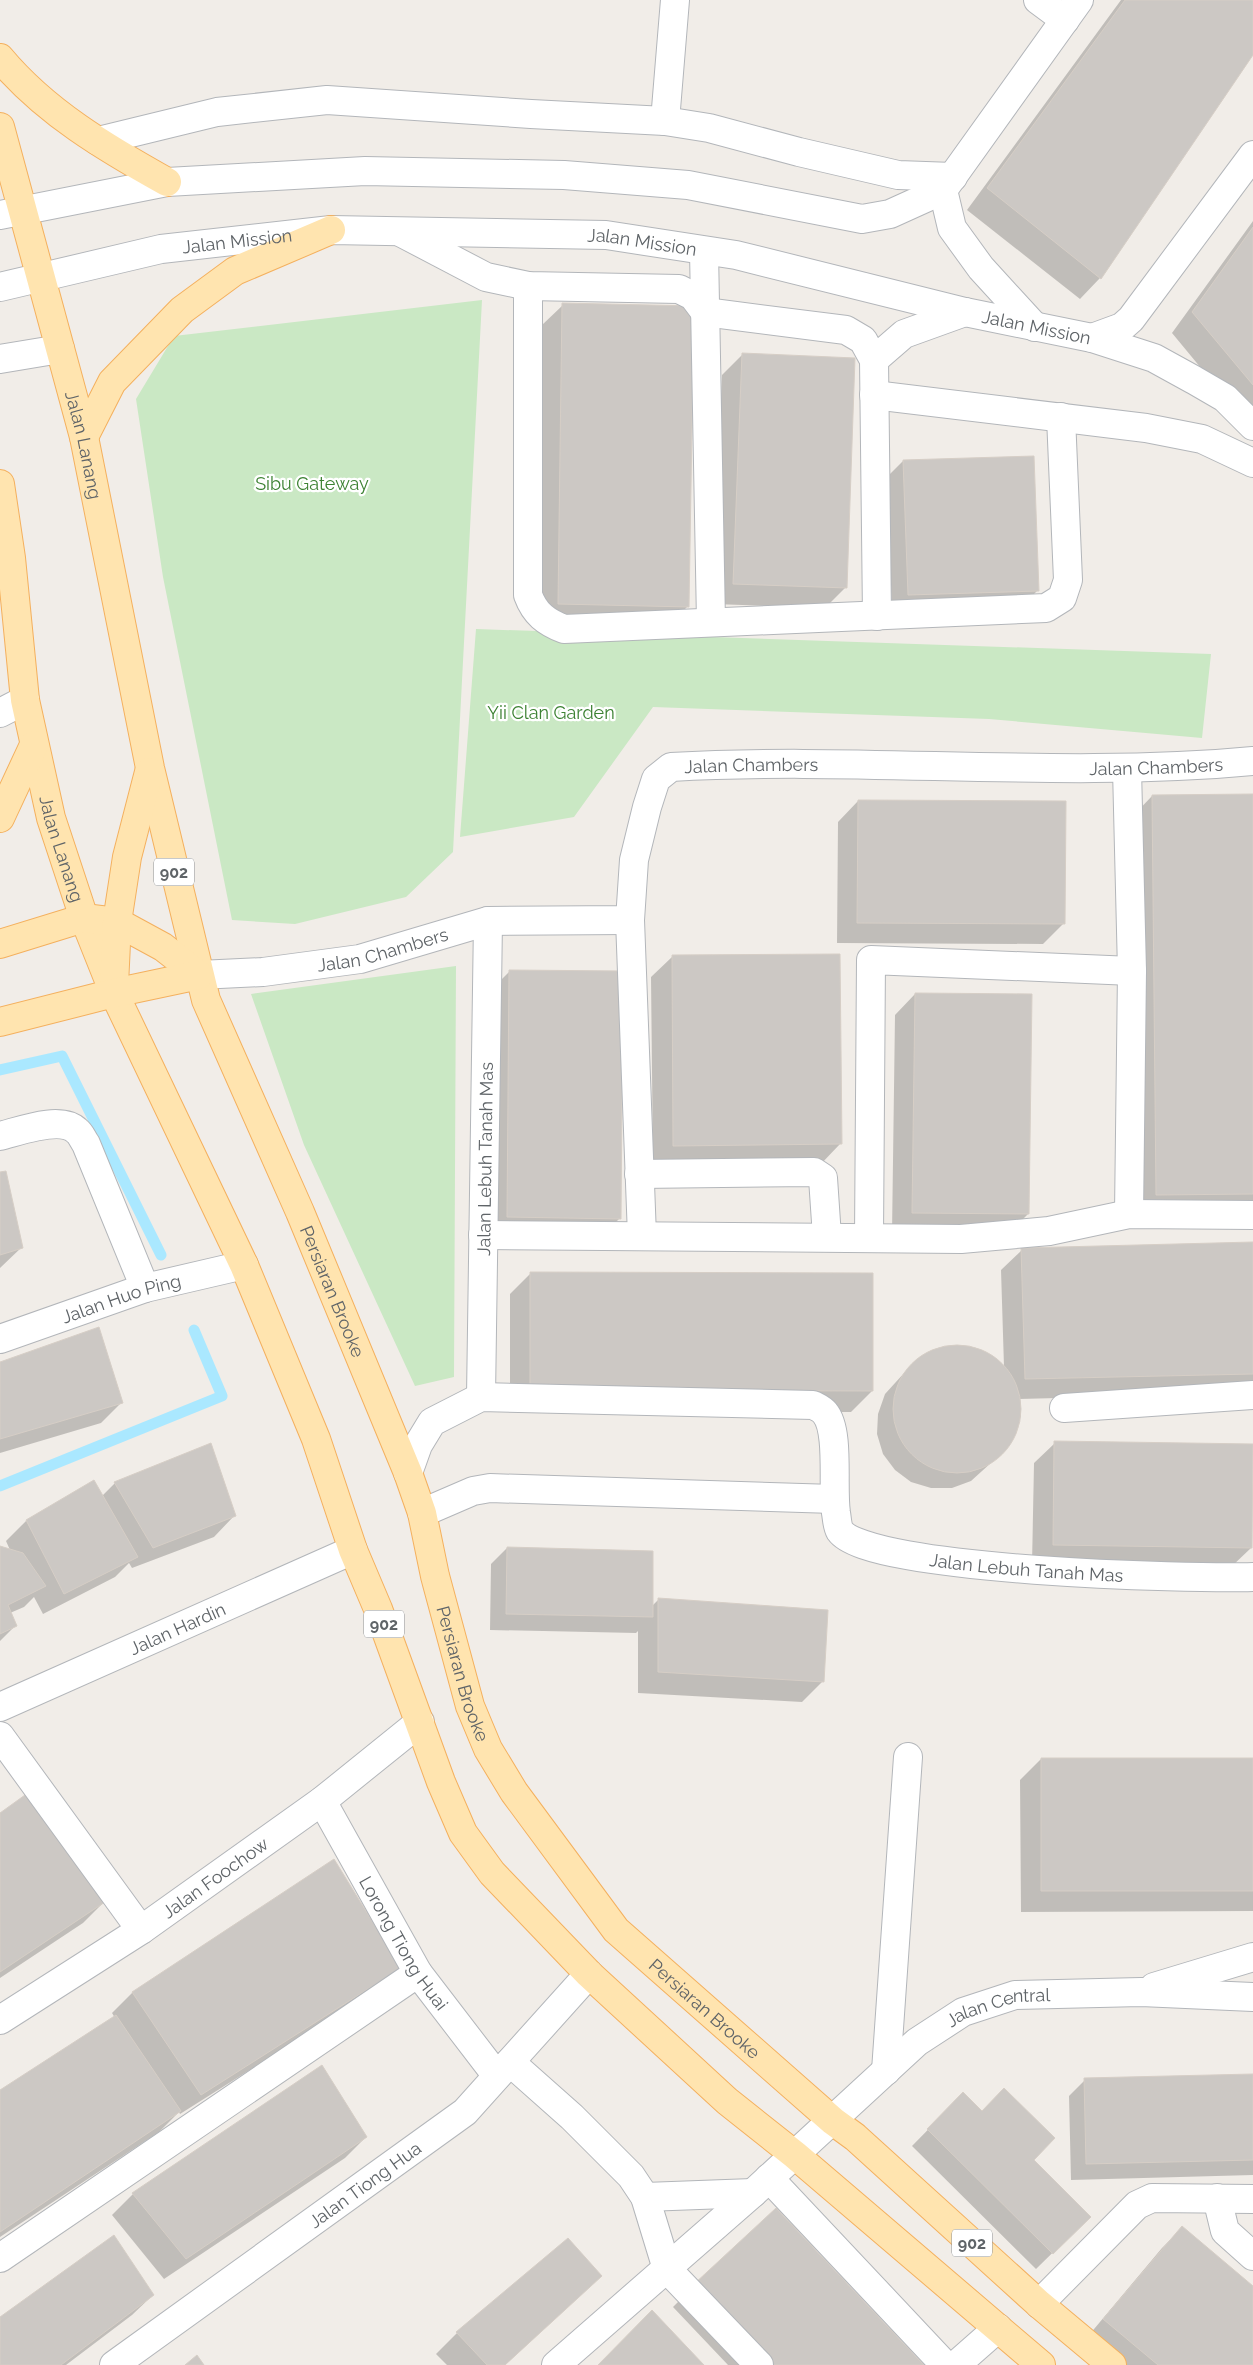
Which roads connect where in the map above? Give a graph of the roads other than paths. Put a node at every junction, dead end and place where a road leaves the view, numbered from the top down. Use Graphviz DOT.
graph roads {
  1 [pos="675,0"];
  2 [pos="1038,0"];
  3 [pos="1072,10"];
  4 [pos="0,58"];
  5 [pos="664,121"];
  6 [pos="0,127"];
  7 [pos="98,141"];
  8 [pos="1253,155"];
  9 [pos="167,182"];
  10 [pos="948,183"];
  11 [pos="11,213"];
  12 [pos="331,230"];
  13 [pos="398,230"];
  14 [pos="704,251"];
  15 [pos="40,277"];
  16 [pos="0,286"];
  17 [pos="528,286"];
  18 [pos="705,312"];
  19 [pos="965,312"];
  20 [pos="1035,327"];
  21 [pos="1092,338"];
  22 [pos="60,349"];
  23 [pos="0,359"];
  24 [pos="874,360"];
  25 [pos="874,395"];
  26 [pos="1061,417"];
  27 [pos="1253,426"];
  28 [pos="84,437"];
  29 [pos="1253,463"];
  30 [pos="0,484"];
  31 [pos="877,616"];
  32 [pos="711,622"];
  33 [pos="25,700"];
  34 [pos="0,713"];
  35 [pos="34,746"];
  36 [pos="1253,761"];
  37 [pos="150,768"];
  38 [pos="1127,769"];
  39 [pos="0,818"];
  40 [pos="84,918"];
  41 [pos="630,920"];
  42 [pos="488,921"];
  43 [pos="118,922"];
  44 [pos="0,944"];
  45 [pos="1132,971"];
  46 [pos="199,975"];
  47 [pos="114,993"];
  48 [pos="0,1022"];
  49 [pos="0,1136"];
  50 [pos="639,1174"];
  51 [pos="1129,1214"];
  52 [pos="1253,1215"];
  53 [pos="483,1235"];
  54 [pos="642,1236"];
  55 [pos="826,1237"];
  56 [pos="870,1237"];
  57 [pos="244,1265"];
  58 [pos="146,1288"];
  59 [pos="0,1339"];
  60 [pos="1253,1395"];
  61 [pos="481,1397"];
  62 [pos="1064,1408"];
  63 [pos="408,1474"];
  64 [pos="834,1499"];
  65 [pos="422,1513"];
  66 [pos="353,1550"];
  67 [pos="1253,1577"];
  68 [pos="0,1707"];
  69 [pos="420,1722"];
  70 [pos="0,1736"];
  71 [pos="908,1757"];
  72 [pos="8,1765"];
  73 [pos="322,1801"];
  74 [pos="141,1930"];
  75 [pos="1253,1957"];
  76 [pos="418,1973"];
  77 [pos="589,1974"];
  78 [pos="1141,1992"];
  79 [pos="1253,1997"];
  80 [pos="0,2020"];
  81 [pos="503,2069"];
  82 [pos="886,2071"];
  83 [pos="833,2121"];
  84 [pos="795,2155"];
  85 [pos="761,2185"];
  86 [pos="645,2197"];
  87 [pos="1218,2198"];
  88 [pos="1253,2199"];
  89 [pos="1253,2256"];
  90 [pos="0,2258"];
  91 [pos="667,2269"];
  92 [pos="1039,2304"];
  93 [pos="998,2328"];
  94 [pos="114,2365"];
  95 [pos="556,2365"];
  96 [pos="759,2365"];
  97 [pos="945,2365"];
  98 [pos="956,2365"];
  99 [pos="1041,2365"];
  100 [pos="1112,2365"];
  1 -- 5 [label="street"];
  2 -- 3 [label="street"];
  3 -- 10 [label="street"];
  4 -- 7 [label="main road"];
  5 -- 7 [label="street"];
  5 -- 10 [label="street"];
  6 -- 11 [label="main road, Jalan Lanang"];
  7 -- 9 [label="main road"];
  8 -- 21 [label="street"];
  9 -- 10 [label="street"];
  9 -- 11 [label="street"];
  10 -- 20 [label="street"];
  11 -- 15 [label="main road, Jalan Lanang"];
  12 -- 13 [label="street, Jalan Mission"];
  12 -- 15 [label="street, Jalan Mission"];
  12 -- 28 [label="main road"];
  13 -- 14 [label="street, Jalan Mission"];
  13 -- 17 [label="street"];
  14 -- 18 [label="street"];
  14 -- 19 [label="street, Jalan Mission"];
  15 -- 16 [label="street, Jalan Mission"];
  15 -- 22 [label="main road, Jalan Lanang"];
  17 -- 18 [label="street"];
  17 -- 32 [label="street"];
  18 -- 24 [label="street"];
  18 -- 32 [label="street"];
  19 -- 20 [label="street, Jalan Mission"];
  19 -- 24 [label="street"];
  20 -- 21 [label="street, Jalan Mission"];
  21 -- 27 [label="street, Jalan Mission"];
  22 -- 23 [label="street"];
  22 -- 28 [label="main road, Jalan Lanang"];
  24 -- 25 [label="street"];
  25 -- 26 [label="street"];
  25 -- 31 [label="street"];
  26 -- 29 [label="street"];
  26 -- 31 [label="street"];
  28 -- 37 [label="main road, Jalan Lanang"];
  30 -- 33 [label="main road, Jalan Lanang"];
  31 -- 32 [label="street"];
  33 -- 34 [label="street"];
  33 -- 35 [label="main road, Jalan Lanang"];
  35 -- 39 [label="main road"];
  35 -- 40 [label="main road, Jalan Lanang"];
  36 -- 38 [label="street, Jalan Chambers"];
  37 -- 43 [label="main road"];
  37 -- 46 [label="main road, Persiaran Brooke / 902"];
  38 -- 41 [label="street, Jalan Chambers"];
  38 -- 45 [label="street"];
  40 -- 43 [label="main road"];
  40 -- 44 [label="main road"];
  40 -- 47 [label="main road, 902"];
  41 -- 42 [label="street, Jalan Chambers"];
  41 -- 50 [label="street"];
  42 -- 46 [label="street, Jalan Chambers"];
  42 -- 53 [label="street, Jalan Lebuh Tanah Mas"];
  43 -- 46 [label="main road"];
  43 -- 47 [label="main road"];
  45 -- 51 [label="street"];
  45 -- 56 [label="street"];
  46 -- 47 [label="main road"];
  46 -- 63 [label="main road, Persiaran Brooke / 902"];
  47 -- 48 [label="main road"];
  47 -- 57 [label="main road, 902"];
  49 -- 58 [label="street"];
  50 -- 54 [label="street"];
  50 -- 55 [label="street"];
  51 -- 52 [label="street"];
  51 -- 56 [label="street"];
  53 -- 54 [label="street"];
  53 -- 61 [label="street, Jalan Lebuh Tanah Mas"];
  54 -- 55 [label="street"];
  55 -- 56 [label="street"];
  57 -- 58 [label="street, Jalan Huo Ping"];
  57 -- 66 [label="main road, 902"];
  58 -- 59 [label="street, Jalan Huo Ping"];
  60 -- 62 [label="street"];
  61 -- 63 [label="street, Jalan Lebuh Tanah Mas"];
  61 -- 64 [label="street, Jalan Lebuh Tanah Mas"];
  63 -- 65 [label="main road, Persiaran Brooke / 902"];
  64 -- 65 [label="street"];
  64 -- 67 [label="street, Jalan Lebuh Tanah Mas"];
  65 -- 83 [label="main road, Persiaran Brooke / 902"];
  66 -- 68 [label="street, Jalan Hardin"];
  66 -- 69 [label="main road, 902"];
  69 -- 73 [label="street, Jalan Foochow"];
  69 -- 77 [label="main road, 902"];
  70 -- 72 [label="street"];
  71 -- 82 [label="street"];
  72 -- 74 [label="street"];
  73 -- 74 [label="street, Jalan Foochow"];
  73 -- 76 [label="street, Lorong Tiong Huai"];
  74 -- 80 [label="street, Jalan Foochow"];
  75 -- 78 [label="street"];
  76 -- 81 [label="street, Lorong Tiong Huai"];
  76 -- 90 [label="street"];
  77 -- 81 [label="street, Jalan Tiong Hua"];
  77 -- 84 [label="main road, 902"];
  78 -- 79 [label="street, Jalan Central"];
  78 -- 82 [label="street, Jalan Central"];
  81 -- 86 [label="street, Lorong Tiong Huai"];
  81 -- 94 [label="street, Jalan Tiong Hua"];
  82 -- 83 [label="street, Jalan Central"];
  83 -- 84 [label="street, Jalan Central"];
  83 -- 92 [label="main road, Persiaran Brooke / 902"];
  84 -- 85 [label="street, Jalan Central"];
  84 -- 93 [label="main road, 902"];
  85 -- 86 [label="street"];
  85 -- 91 [label="street, Jalan Central"];
  85 -- 97 [label="street"];
  86 -- 91 [label="street, Lorong Tiong Huai"];
  87 -- 88 [label="street"];
  87 -- 89 [label="street"];
  87 -- 92 [label="street"];
  91 -- 95 [label="street, Jalan Central"];
  91 -- 96 [label="street"];
  92 -- 100 [label="main road, Persiaran Brooke / 902"];
  93 -- 98 [label="street"];
  93 -- 99 [label="main road, 902"];
}
